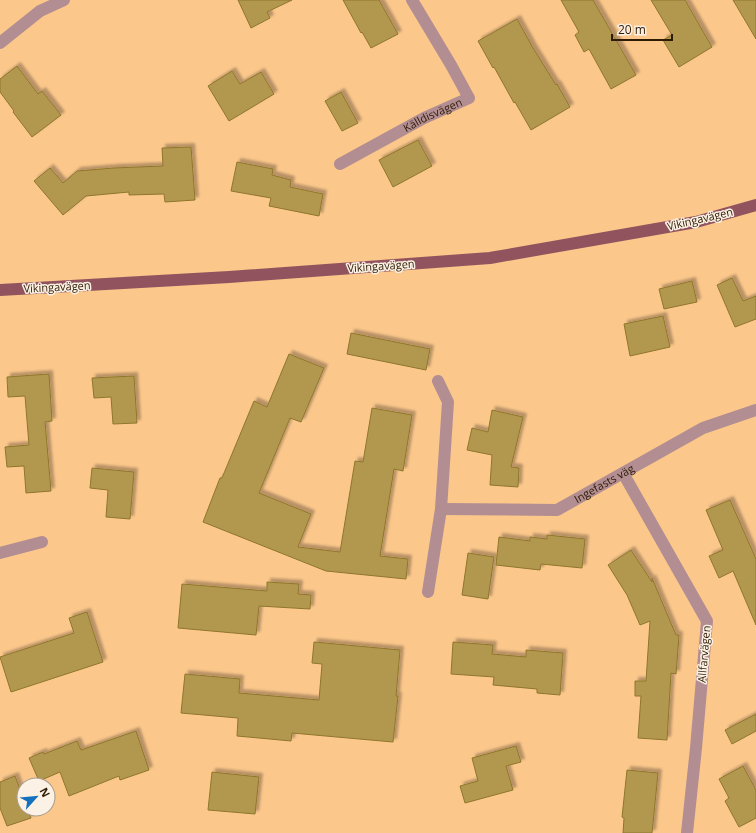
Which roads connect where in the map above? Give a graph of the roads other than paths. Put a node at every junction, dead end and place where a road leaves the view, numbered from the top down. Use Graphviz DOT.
graph roads {
  1 [pos="64,0"];
  2 [pos="412,0"];
  3 [pos="0,44"];
  4 [pos="340,164"];
  5 [pos="756,205"];
  6 [pos="0,290"];
  7 [pos="438,381"];
  8 [pos="756,410"];
  9 [pos="623,473"];
  10 [pos="441,510"];
  11 [pos="42,542"];
  12 [pos="0,553"];
  13 [pos="428,592"];
  14 [pos="687,833"];
  1 -- 3 [label="street"];
  2 -- 4 [label="street, Källdisvägen"];
  5 -- 6 [label="main road, Vikingavägen"];
  7 -- 10 [label="street"];
  8 -- 9 [label="street, Ingefasts väg"];
  9 -- 10 [label="street, Ingefasts väg"];
  9 -- 14 [label="street, Allfarvägen"];
  10 -- 13 [label="street"];
  11 -- 12 [label="street"];
}
